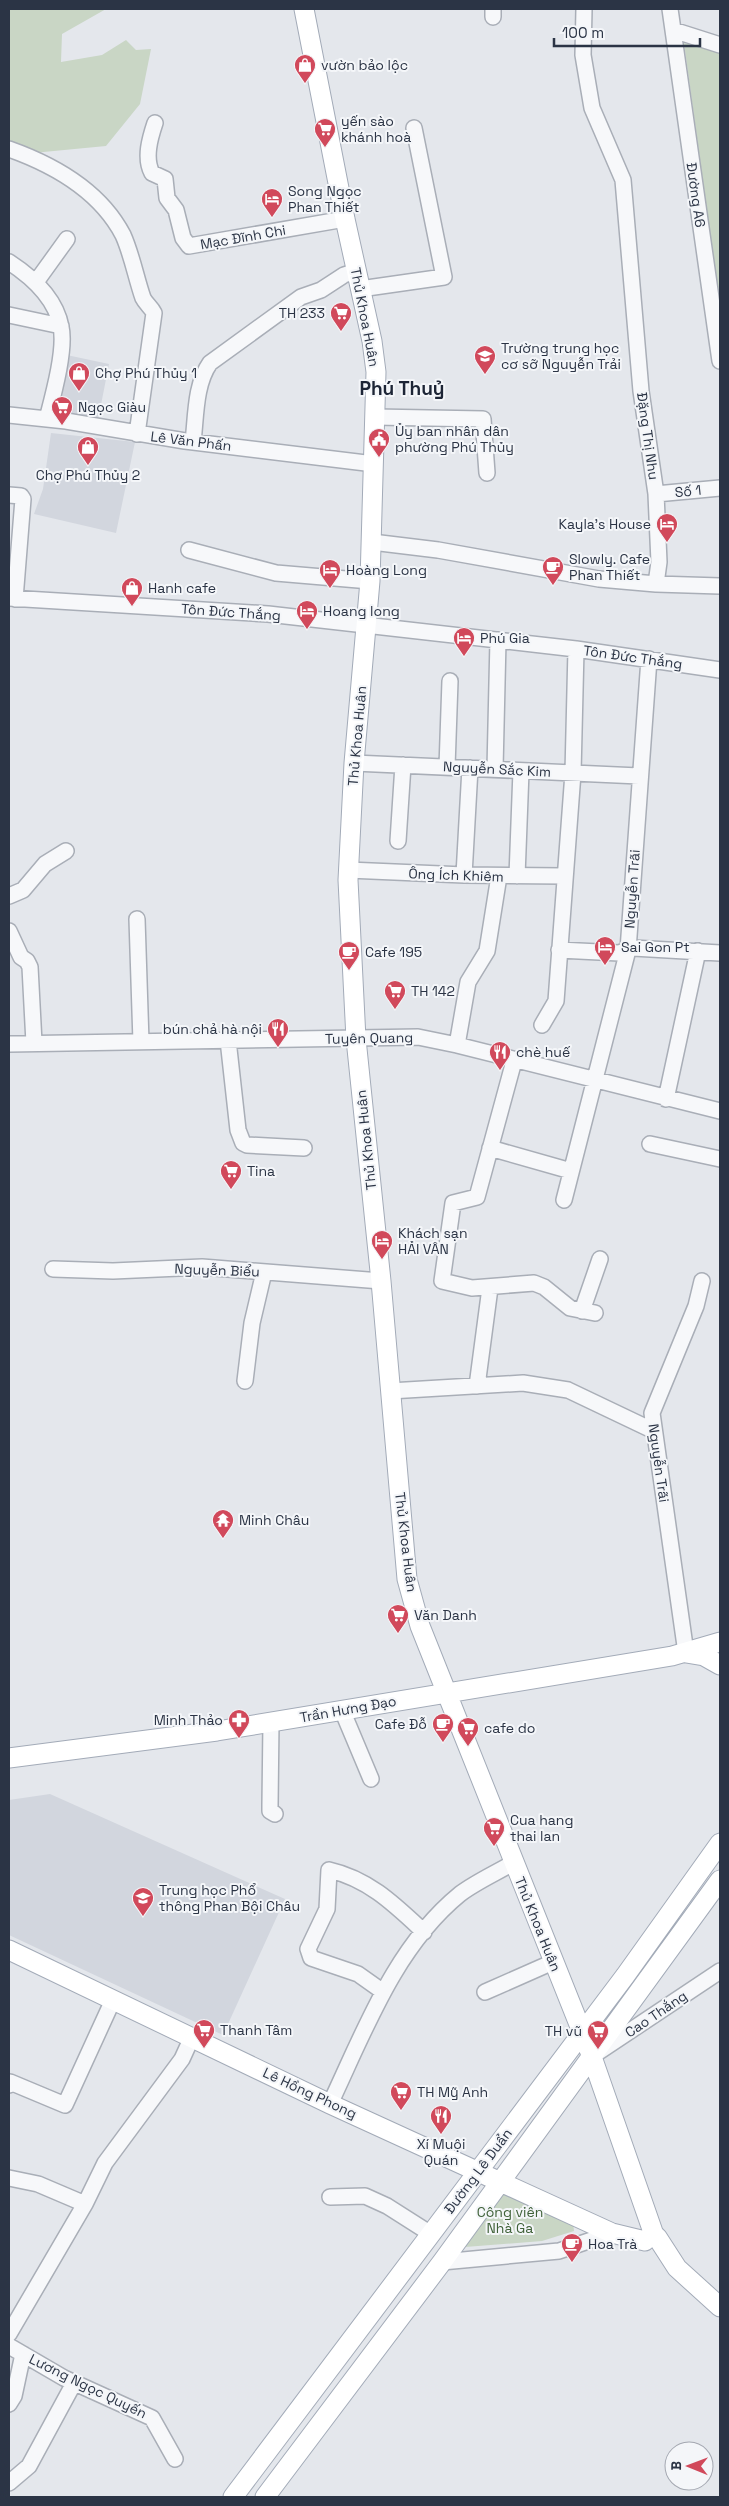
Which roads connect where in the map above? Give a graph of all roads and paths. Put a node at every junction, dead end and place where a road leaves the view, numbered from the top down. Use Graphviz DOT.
graph roads {
  1 [pos="304,9"];
  2 [pos="584,9"];
  3 [pos="670,9"];
  4 [pos="673,30"];
  5 [pos="720,45"];
  6 [pos="155,123"];
  7 [pos="414,128"];
  8 [pos="9,148"];
  9 [pos="345,219"];
  10 [pos="67,239"];
  11 [pos="9,262"];
  12 [pos="358,280"];
  13 [pos="36,282"];
  14 [pos="9,315"];
  15 [pos="61,326"];
  16 [pos="718,328"];
  17 [pos="720,361"];
  18 [pos="9,415"];
  19 [pos="375,417"];
  20 [pos="47,419"];
  21 [pos="137,434"];
  22 [pos="193,442"];
  23 [pos="374,464"];
  24 [pos="487,473"];
  25 [pos="720,488"];
  26 [pos="656,494"];
  27 [pos="9,495"];
  28 [pos="372,542"];
  29 [pos="189,550"];
  30 [pos="370,581"];
  31 [pos="656,584"];
  32 [pos="720,586"];
  33 [pos="12,599"];
  34 [pos="367,624"];
  35 [pos="498,640"];
  36 [pos="576,649"];
  37 [pos="648,660"];
  38 [pos="720,670"];
  39 [pos="450,681"];
  40 [pos="354,763"];
  41 [pos="403,765"];
  42 [pos="447,767"];
  43 [pos="470,768"];
  44 [pos="495,769"];
  45 [pos="521,771"];
  46 [pos="573,773"];
  47 [pos="639,776"];
  48 [pos="398,841"];
  49 [pos="66,851"];
  50 [pos="348,870"];
  51 [pos="464,876"];
  52 [pos="499,876"];
  53 [pos="517,876"];
  54 [pos="564,876"];
  55 [pos="9,896"];
  56 [pos="137,919"];
  57 [pos="9,931"];
  58 [pos="560,950"];
  59 [pos="628,950"];
  60 [pos="698,951"];
  61 [pos="720,953"];
  62 [pos="542,1025"];
  63 [pos="356,1039"];
  64 [pos="228,1040"];
  65 [pos="141,1042"];
  66 [pos="34,1043"];
  67 [pos="9,1044"];
  68 [pos="457,1044"];
  69 [pos="514,1061"];
  70 [pos="594,1080"];
  71 [pos="666,1099"];
  72 [pos="720,1111"];
  73 [pos="650,1144"];
  74 [pos="304,1148"];
  75 [pos="490,1148"];
  76 [pos="720,1159"];
  77 [pos="571,1171"];
  78 [pos="564,1200"];
  79 [pos="600,1259"];
  80 [pos="53,1269"];
  81 [pos="264,1272"];
  82 [pos="381,1281"];
  83 [pos="702,1281"];
  84 [pos="490,1288"];
  85 [pos="245,1381"];
  86 [pos="477,1386"];
  87 [pos="390,1391"];
  88 [pos="654,1431"];
  89 [pos="720,1642"];
  90 [pos="686,1653"];
  91 [pos="720,1665"];
  92 [pos="447,1692"];
  93 [pos="342,1710"];
  94 [pos="271,1722"];
  95 [pos="9,1758"];
  96 [pos="371,1779"];
  97 [pos="275,1814"];
  98 [pos="720,1843"];
  99 [pos="513,1863"];
  100 [pos="720,1880"];
  101 [pos="424,1932"];
  102 [pos="9,1950"];
  103 [pos="553,1962"];
  104 [pos="720,1971"];
  105 [pos="382,1991"];
  106 [pos="485,1992"];
  107 [pos="113,2000"];
  108 [pos="582,2033"];
  109 [pos="192,2037"];
  110 [pos="592,2057"];
  111 [pos="9,2084"];
  112 [pos="330,2104"];
  113 [pos="478,2171"];
  114 [pos="9,2178"];
  115 [pos="500,2181"];
  116 [pos="330,2197"];
  117 [pos="85,2204"];
  118 [pos="612,2233"];
  119 [pos="431,2234"];
  120 [pos="655,2242"];
  121 [pos="442,2262"];
  122 [pos="720,2307"];
  123 [pos="9,2334"];
  124 [pos="9,2346"];
  125 [pos="23,2354"];
  126 [pos="74,2382"];
  127 [pos="9,2404"];
  128 [pos="175,2459"];
  129 [pos="9,2483"];
  130 [pos="233,2497"];
  131 [pos="265,2497"];
  1 -- 9 [label="main road, Thủ Khoa Huân"];
  2 -- 26 [label="street, Đặng Thị Nhu"];
  3 -- 4 [label="street, Đường A6"];
  4 -- 5 [label="street"];
  4 -- 16 [label="street, Đường A6"];
  6 -- 9 [label="street, Mạc Đĩnh Chi"];
  7 -- 12 [label="street"];
  8 -- 21 [label="street"];
  9 -- 12 [label="main road, Thủ Khoa Huân"];
  10 -- 13 [label="street"];
  11 -- 13 [label="street"];
  12 -- 19 [label="main road, Thủ Khoa Huân"];
  12 -- 22 [label="street"];
  13 -- 15 [label="street"];
  14 -- 15 [label="street"];
  15 -- 20 [label="street"];
  16 -- 17 [label="street, Đường A6"];
  18 -- 20 [label="street, Lê Văn Phấn"];
  19 -- 23 [label="main road, Thủ Khoa Huân"];
  19 -- 24 [label="street"];
  20 -- 21 [label="street, Lê Văn Phấn"];
  21 -- 22 [label="street, Lê Văn Phấn"];
  22 -- 23 [label="street, Lê Văn Phấn"];
  23 -- 28 [label="main road, Thủ Khoa Huân"];
  25 -- 26 [label="street, Số 1"];
  26 -- 31 [label="street, Đặng Thị Nhu"];
  27 -- 33 [label="street"];
  28 -- 30 [label="main road, Thủ Khoa Huân"];
  28 -- 31 [label="street"];
  29 -- 30 [label="street"];
  30 -- 34 [label="main road, Thủ Khoa Huân"];
  31 -- 32 [label="street"];
  33 -- 34 [label="street, Tôn Đức Thắng"];
  34 -- 35 [label="street, Tôn Đức Thắng"];
  34 -- 40 [label="main road, Thủ Khoa Huân"];
  35 -- 36 [label="street, Tôn Đức Thắng"];
  35 -- 44 [label="street"];
  36 -- 37 [label="street, Tôn Đức Thắng"];
  36 -- 46 [label="street"];
  37 -- 38 [label="street, Tôn Đức Thắng"];
  37 -- 47 [label="street, Nguyễn Trãi"];
  39 -- 42 [label="street"];
  40 -- 41 [label="street, Nguyễn Sắc Kim"];
  40 -- 50 [label="main road, Thủ Khoa Huân"];
  41 -- 42 [label="street, Nguyễn Sắc Kim"];
  41 -- 48 [label="street"];
  42 -- 43 [label="street, Nguyễn Sắc Kim"];
  43 -- 44 [label="street, Nguyễn Sắc Kim"];
  43 -- 51 [label="street"];
  44 -- 45 [label="street, Nguyễn Sắc Kim"];
  45 -- 46 [label="street, Nguyễn Sắc Kim"];
  45 -- 53 [label="street"];
  46 -- 47 [label="street, Nguyễn Sắc Kim"];
  46 -- 54 [label="street"];
  47 -- 59 [label="street, Nguyễn Trãi"];
  49 -- 55 [label="street"];
  50 -- 51 [label="street, Ông Ích Khiêm"];
  50 -- 63 [label="main road, Thủ Khoa Huân"];
  51 -- 52 [label="street, Ông Ích Khiêm"];
  52 -- 53 [label="street, Ông Ích Khiêm"];
  52 -- 68 [label="street"];
  53 -- 54 [label="street, Ông Ích Khiêm"];
  54 -- 58 [label="street"];
  56 -- 65 [label="street"];
  57 -- 66 [label="street"];
  58 -- 59 [label="street"];
  58 -- 62 [label="street"];
  59 -- 60 [label="street"];
  59 -- 70 [label="street, Nguyễn Trãi"];
  60 -- 61 [label="street"];
  60 -- 71 [label="street"];
  63 -- 64 [label="street, Tuyên Quang"];
  63 -- 68 [label="street, Tuyên Quang"];
  63 -- 82 [label="main road, Thủ Khoa Huân"];
  64 -- 65 [label="street, Tuyên Quang"];
  64 -- 74 [label="street"];
  65 -- 66 [label="street, Tuyên Quang"];
  66 -- 67 [label="street, Tuyên Quang"];
  68 -- 69 [label="street, Tuyên Quang"];
  69 -- 70 [label="street, Tuyên Quang"];
  69 -- 75 [label="street"];
  70 -- 71 [label="street, Tuyên Quang"];
  70 -- 77 [label="street, Nguyễn Trãi"];
  71 -- 72 [label="street, Tuyên Quang"];
  73 -- 76 [label="street"];
  75 -- 77 [label="street"];
  75 -- 84 [label="street"];
  77 -- 78 [label="street, Nguyễn Trãi"];
  79 -- 84 [label="street"];
  80 -- 81 [label="street, Nguyễn Biểu"];
  81 -- 82 [label="street, Nguyễn Biểu"];
  81 -- 85 [label="street"];
  82 -- 87 [label="main road, Thủ Khoa Huân"];
  83 -- 88 [label="street, Nguyễn Trãi"];
  84 -- 86 [label="street"];
  86 -- 87 [label="street"];
  86 -- 88 [label="street"];
  87 -- 92 [label="main road, Thủ Khoa Huân"];
  88 -- 90 [label="street, Nguyễn Trãi"];
  89 -- 90 [label="main road, Trần Hưng Đạo"];
  90 -- 91 [label="main road, Trần Hưng Đạo"];
  90 -- 92 [label="main road, Trần Hưng Đạo"];
  92 -- 93 [label="main road, Trần Hưng Đạo"];
  92 -- 99 [label="main road, Thủ Khoa Huân"];
  93 -- 94 [label="main road, Trần Hưng Đạo"];
  93 -- 96 [label="street"];
  94 -- 95 [label="main road, Trần Hưng Đạo"];
  94 -- 97 [label="street"];
  98 -- 108 [label="main road, Đường Lê Duẩn"];
  99 -- 101 [label="street"];
  99 -- 103 [label="main road, Thủ Khoa Huân"];
  100 -- 110 [label="main road, Đường Lê Duẩn"];
  101 -- 105 [label="street"];
  101 -- 105 [label="street"];
  102 -- 107 [label="main road, Lê Hồng Phong"];
  103 -- 106 [label="street"];
  103 -- 108 [label="main road, Thủ Khoa Huân"];
  104 -- 110 [label="street, Cao Thắng"];
  105 -- 112 [label="street"];
  107 -- 109 [label="main road, Lê Hồng Phong"];
  107 -- 111 [label="street"];
  108 -- 110 [label="main road, Thủ Khoa Huân"];
  108 -- 113 [label="main road, Đường Lê Duẩn"];
  109 -- 112 [label="main road, Lê Hồng Phong"];
  109 -- 117 [label="street"];
  110 -- 115 [label="main road, Đường Lê Duẩn"];
  110 -- 120 [label="main road, Thủ Khoa Huân"];
  112 -- 113 [label="main road, Lê Hồng Phong"];
  113 -- 115 [label="main road, Lê Hồng Phong"];
  113 -- 119 [label="main road, Đường Lê Duẩn"];
  114 -- 117 [label="street"];
  115 -- 118 [label="main road, Lê Hồng Phong"];
  115 -- 121 [label="main road, Đường Lê Duẩn"];
  116 -- 119 [label="street"];
  117 -- 123 [label="street"];
  118 -- 120 [label="main road, Lê Hồng Phong"];
  118 -- 121 [label="street"];
  119 -- 130 [label="main road, Đường Lê Duẩn"];
  120 -- 122 [label="main road"];
  121 -- 131 [label="main road, Đường Lê Duẩn"];
  124 -- 125 [label="street, Lương Ngọc Quyến"];
  125 -- 126 [label="street, Lương Ngọc Quyến"];
  125 -- 127 [label="street"];
  126 -- 128 [label="street, Lương Ngọc Quyến"];
  126 -- 129 [label="street"];
}
